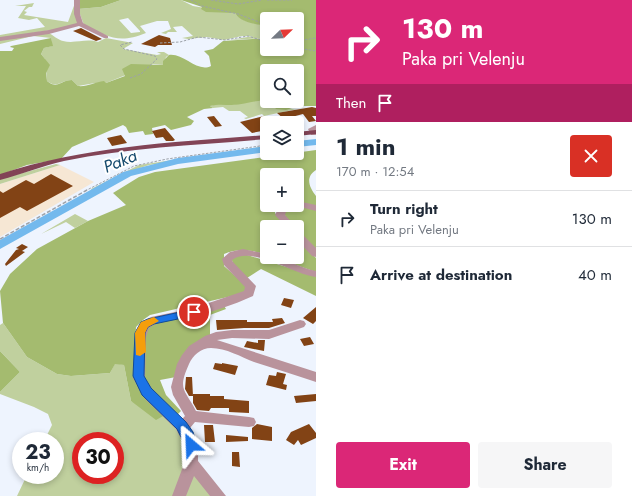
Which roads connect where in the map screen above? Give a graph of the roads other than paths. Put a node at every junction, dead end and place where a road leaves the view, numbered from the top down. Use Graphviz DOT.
graph roads {
  1 [pos="77,0"];
  2 [pos="80,24"];
  3 [pos="106,37"];
  4 [pos="0,39"];
  5 [pos="315,131"];
  6 [pos="304,133"];
  7 [pos="260,138"];
  8 [pos="0,177"];
  9 [pos="304,205"];
  10 [pos="316,208"];
  11 [pos="304,241"];
  12 [pos="316,254"];
  13 [pos="316,274"];
  14 [pos="300,324"];
  15 [pos="199,345"];
  16 [pos="316,377"];
  17 [pos="192,416"];
  18 [pos="249,422"];
  19 [pos="182,426"];
  20 [pos="191,463"];
  21 [pos="179,496"];
  22 [pos="218,496"];
  1 -- 2 [label="street"];
  2 -- 3 [label="street"];
  2 -- 4 [label="street"];
  5 -- 6 [label="main road"];
  7 -- 8 [label="main road"];
  9 -- 10 [label="street"];
  11 -- 12 [label="street"];
  13 -- 19 [label="street"];
  14 -- 15 [label="street"];
  15 -- 16 [label="street"];
  15 -- 17 [label="street"];
  17 -- 18 [label="street"];
  17 -- 19 [label="street"];
  19 -- 20 [label="street"];
  20 -- 21 [label="street"];
  20 -- 22 [label="street"];
}
